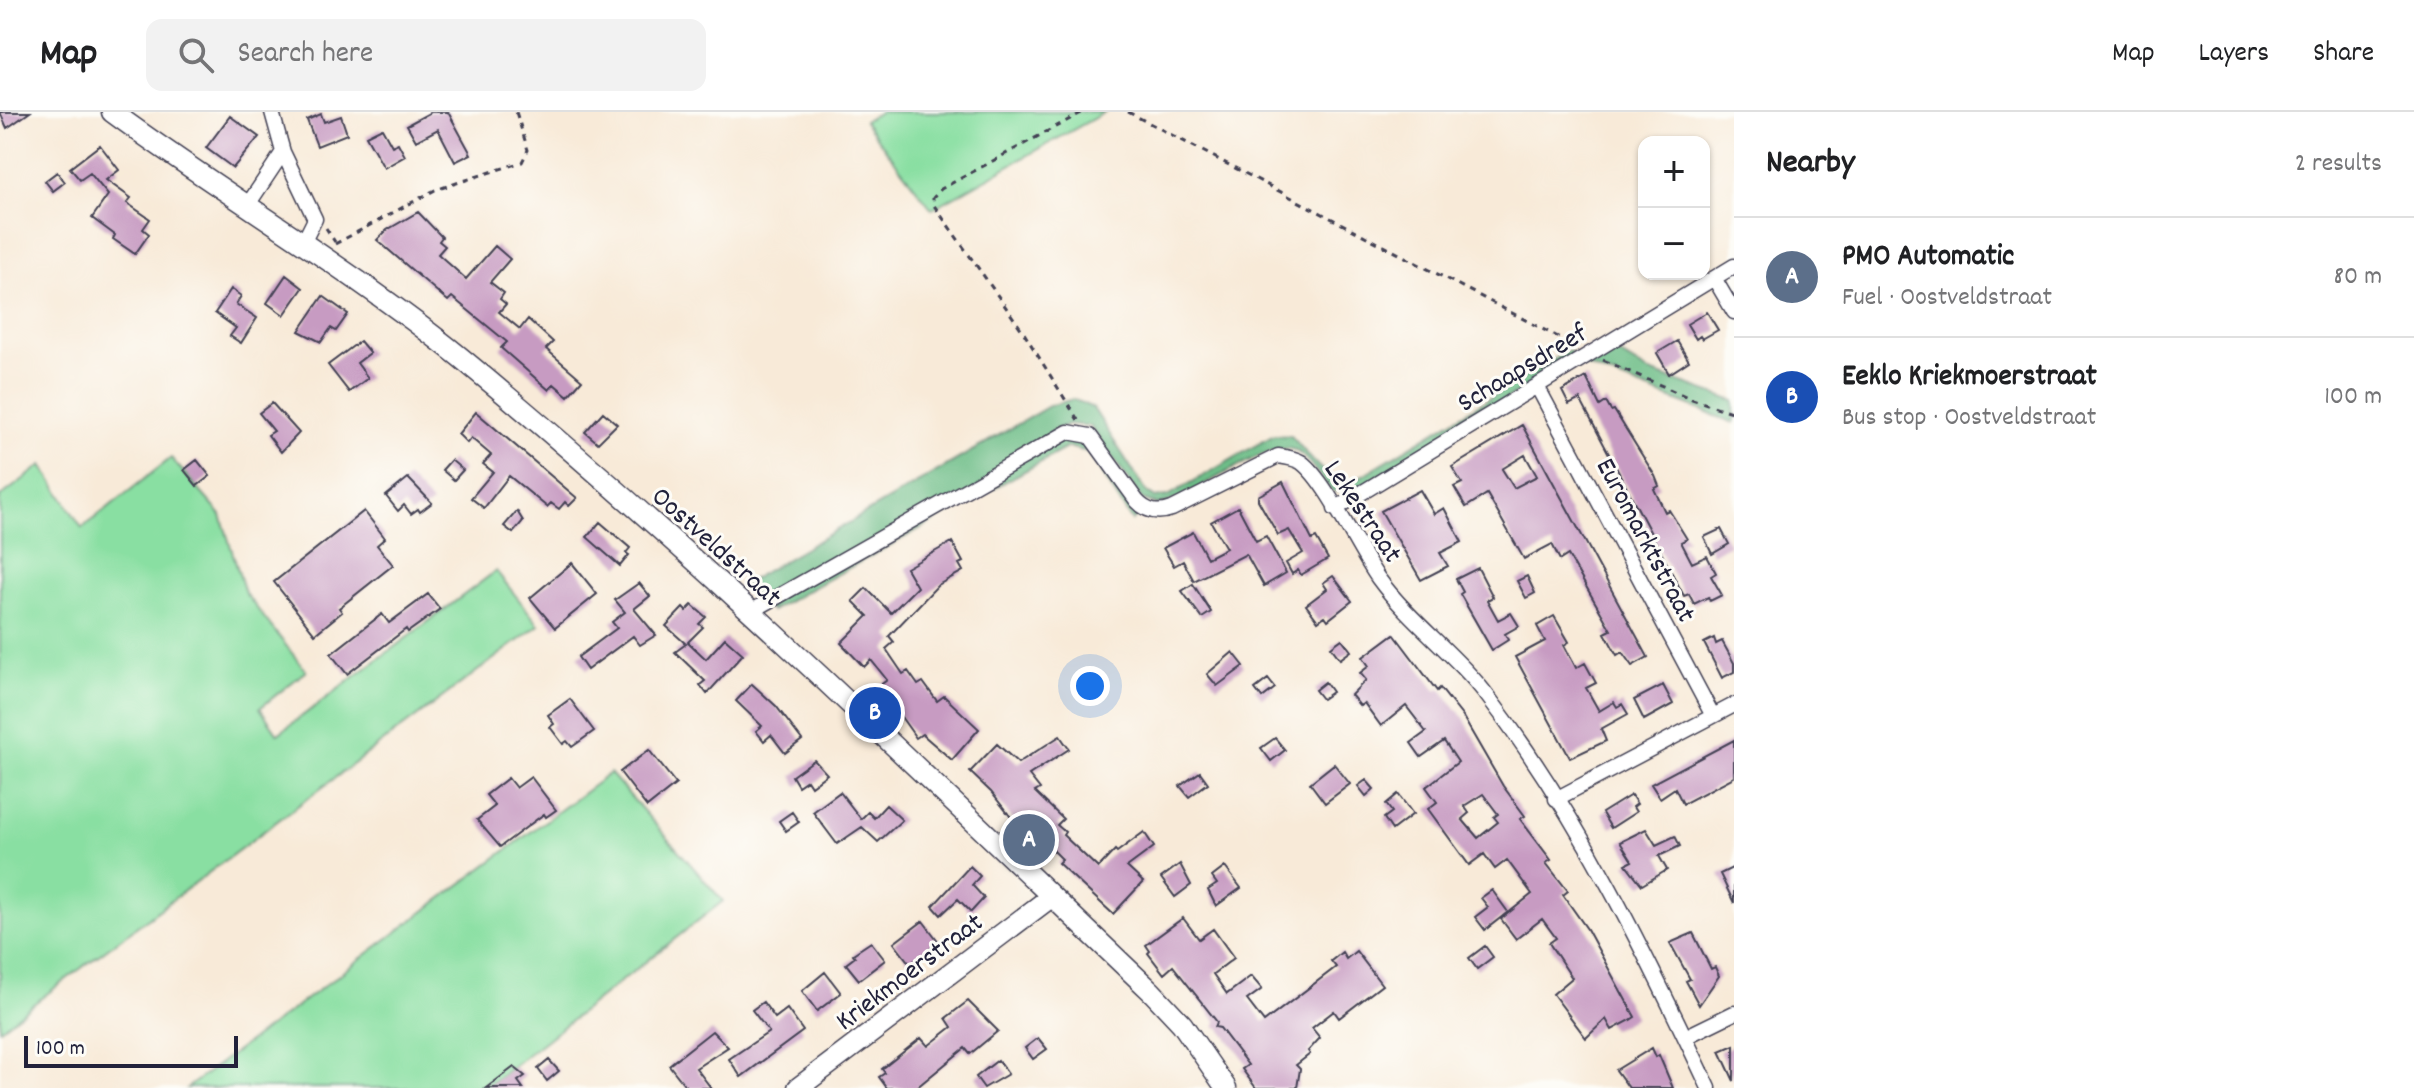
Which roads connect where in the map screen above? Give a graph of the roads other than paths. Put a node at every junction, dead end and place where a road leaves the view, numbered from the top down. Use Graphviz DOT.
graph roads {
  1 [pos="112,112"];
  2 [pos="272,112"];
  3 [pos="283,152"];
  4 [pos="247,206"];
  5 [pos="302,245"];
  6 [pos="1734,266"];
  7 [pos="1714,278"];
  8 [pos="1734,312"];
  9 [pos="1537,386"];
  10 [pos="1335,509"];
  11 [pos="752,611"];
  12 [pos="1734,705"];
  13 [pos="1713,716"];
  14 [pos="1556,799"];
  15 [pos="1051,897"];
  16 [pos="1734,1013"];
  17 [pos="1685,1037"];
  18 [pos="798,1088"];
  19 [pos="1226,1088"];
  20 [pos="1709,1088"];
  1 -- 4 [label="street, Oostveldstraat"];
  2 -- 3 [label="street"];
  3 -- 4 [label="street"];
  3 -- 5 [label="street"];
  4 -- 5 [label="street, Oostveldstraat"];
  5 -- 11 [label="street, Oostveldstraat"];
  6 -- 7 [label="street, Schaapsdreef"];
  7 -- 8 [label="street"];
  7 -- 9 [label="street, Schaapsdreef"];
  9 -- 10 [label="street, Schaapsdreef"];
  9 -- 13 [label="street, Euromarktstraat"];
  10 -- 11 [label="street, Lekestraat"];
  10 -- 14 [label="street, Lekestraat"];
  11 -- 15 [label="street, Oostveldstraat"];
  12 -- 13 [label="street"];
  13 -- 14 [label="street"];
  14 -- 17 [label="street, Lekestraat"];
  15 -- 18 [label="street, Kriekmoerstraat"];
  15 -- 19 [label="street, Oostveldstraat"];
  16 -- 17 [label="street"];
  17 -- 20 [label="street, Lekestraat"];
}
